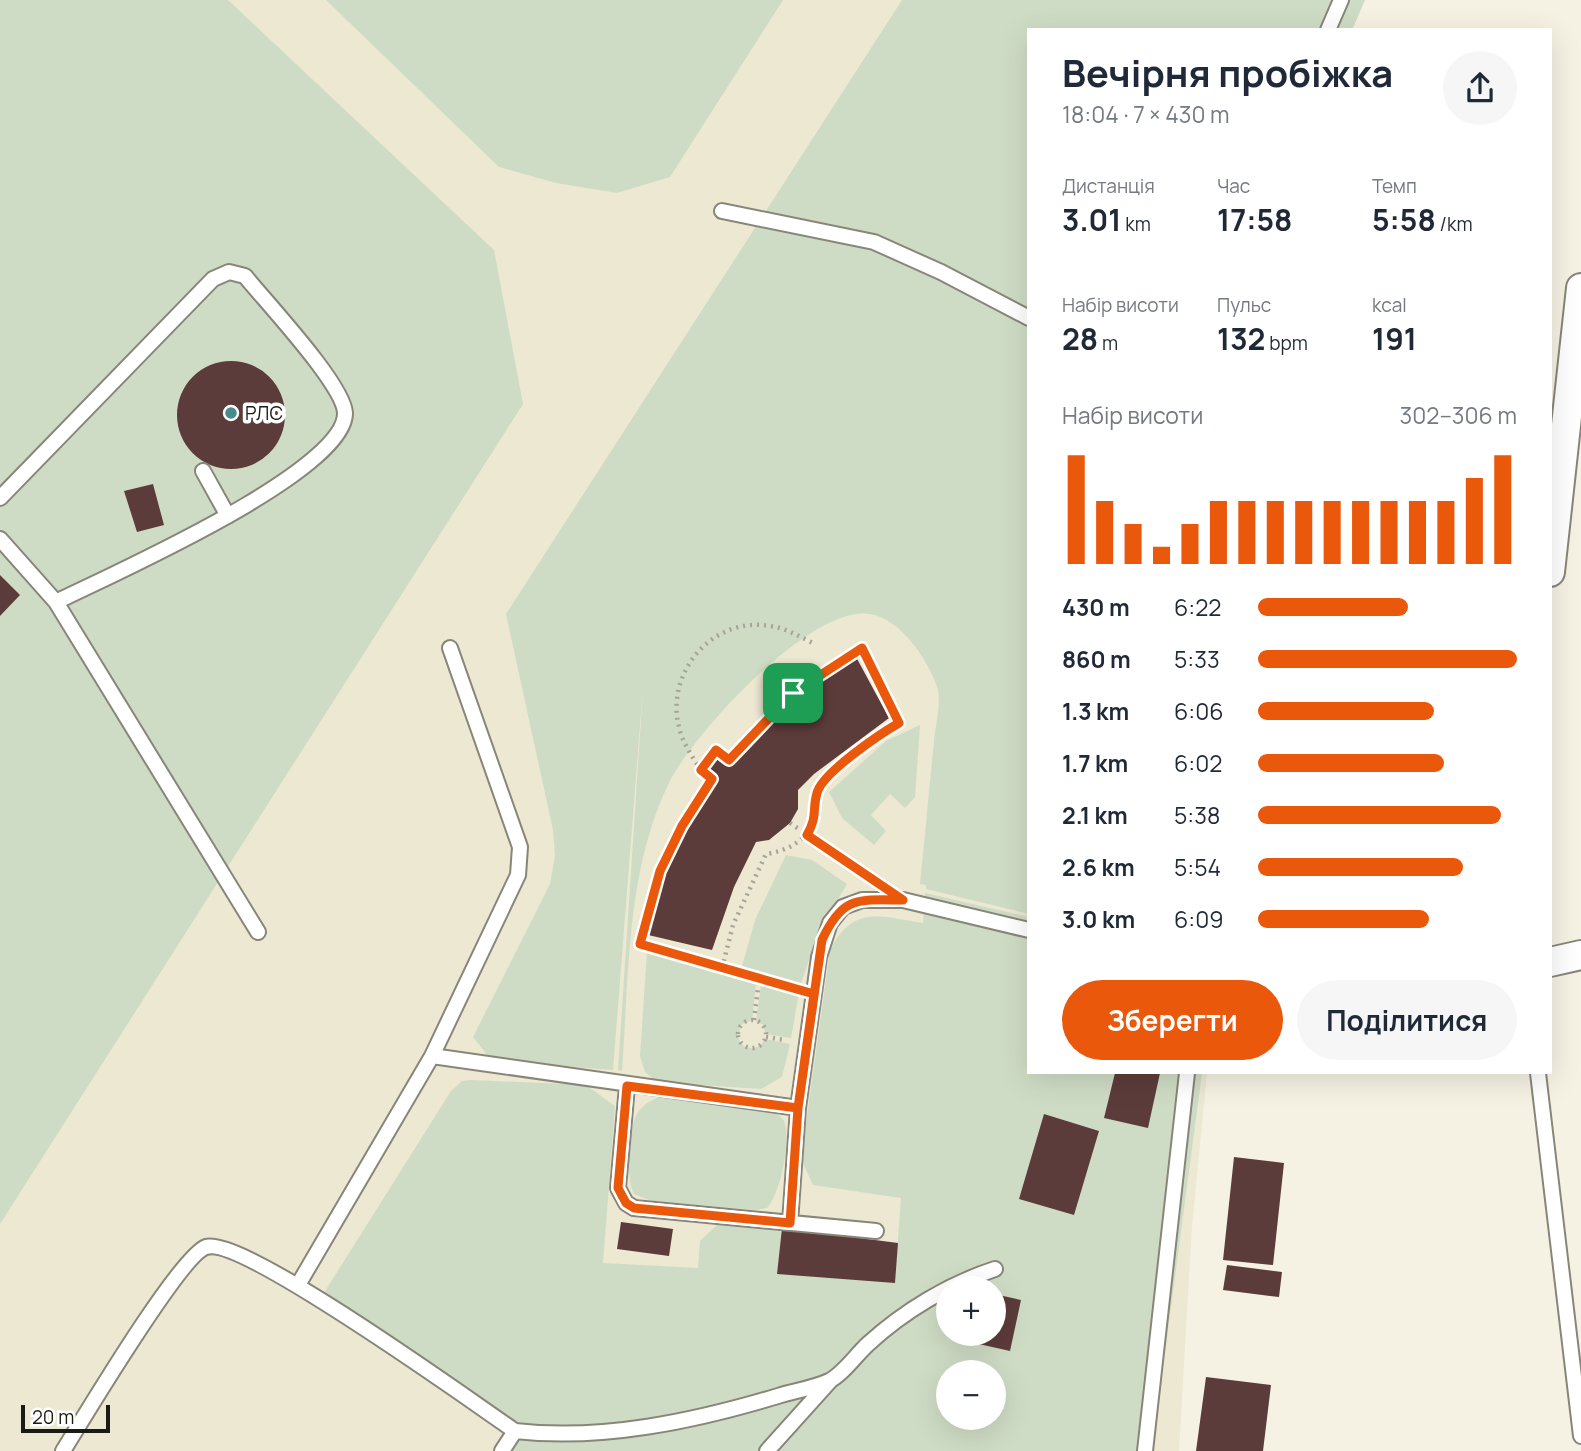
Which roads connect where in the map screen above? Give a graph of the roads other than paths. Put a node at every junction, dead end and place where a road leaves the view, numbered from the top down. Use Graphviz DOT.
graph roads {
  1 [pos="1341,0"];
  2 [pos="1329,28"];
  3 [pos="722,211"];
  4 [pos="1581,288"];
  5 [pos="1027,317"];
  6 [pos="203,471"];
  7 [pos="0,498"];
  8 [pos="228,516"];
  9 [pos="0,539"];
  10 [pos="1552,554"];
  11 [pos="56,602"];
  12 [pos="450,648"];
  13 [pos="1027,930"];
  14 [pos="258,932"];
  15 [pos="1581,955"];
  16 [pos="1552,962"];
  17 [pos="432,1056"];
  18 [pos="1187,1074"];
  19 [pos="1538,1074"];
  20 [pos="627,1086"];
  21 [pos="798,1108"];
  22 [pos="790,1223"];
  23 [pos="876,1231"];
  24 [pos="995,1269"];
  25 [pos="298,1285"];
  26 [pos="831,1380"];
  27 [pos="515,1431"];
  28 [pos="1581,1436"];
  29 [pos="63,1451"];
  30 [pos="502,1451"];
  31 [pos="766,1451"];
  32 [pos="1145,1451"];
  1 -- 2 [label="lane"];
  3 -- 5 [label="lane"];
  4 -- 10 [label="street"];
  6 -- 8 [label="lane"];
  7 -- 8 [label="lane"];
  8 -- 11 [label="lane"];
  9 -- 11 [label="lane"];
  11 -- 14 [label="lane"];
  12 -- 17 [label="lane"];
  13 -- 21 [label="lane"];
  15 -- 16 [label="street"];
  17 -- 20 [label="lane"];
  17 -- 25 [label="lane"];
  18 -- 32 [label="lane"];
  19 -- 28 [label="lane"];
  20 -- 21 [label="lane"];
  20 -- 22 [label="lane"];
  21 -- 22 [label="lane"];
  22 -- 23 [label="lane"];
  24 -- 26 [label="lane"];
  25 -- 27 [label="lane"];
  25 -- 29 [label="lane"];
  26 -- 27 [label="lane"];
  26 -- 31 [label="lane"];
  27 -- 30 [label="lane"];
}
